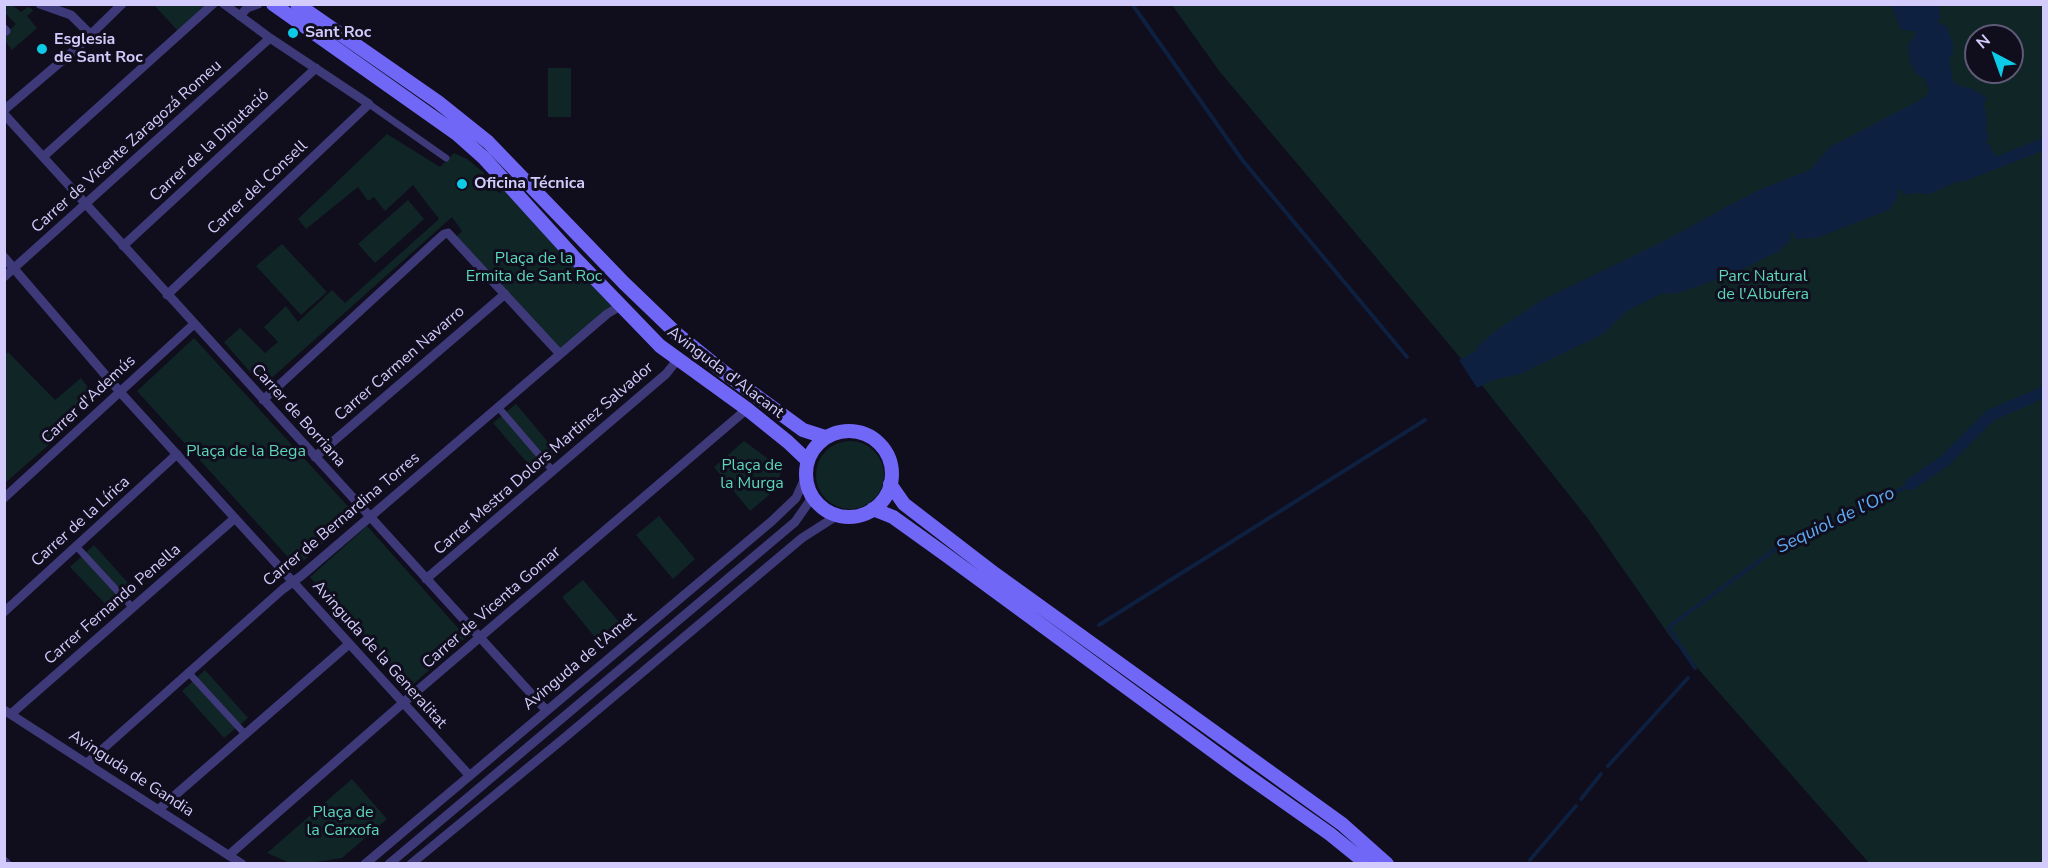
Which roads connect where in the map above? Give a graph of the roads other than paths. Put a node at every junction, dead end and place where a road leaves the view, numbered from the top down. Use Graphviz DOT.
graph roads {
  1 [pos="40,4"];
  2 [pos="122,4"];
  3 [pos="213,4"];
  4 [pos="224,4"];
  5 [pos="258,4"];
  6 [pos="273,4"];
  7 [pos="297,4"];
  8 [pos="240,16"];
  9 [pos="91,35"];
  10 [pos="270,38"];
  11 [pos="316,69"];
  12 [pos="369,104"];
  13 [pos="4,112"];
  14 [pos="43,157"];
  15 [pos="446,158"];
  16 [pos="86,204"];
  17 [pos="123,246"];
  18 [pos="4,257"];
  19 [pos="15,269"];
  20 [pos="4,277"];
  21 [pos="504,294"];
  22 [pos="167,295"];
  23 [pos="622,305"];
  24 [pos="194,324"];
  25 [pos="560,354"];
  26 [pos="678,359"];
  27 [pos="120,392"];
  28 [pos="263,400"];
  29 [pos="498,407"];
  30 [pos="747,409"];
  31 [pos="825,437"];
  32 [pos="177,454"];
  33 [pos="315,457"];
  34 [pos="808,461"];
  35 [pos="553,471"];
  36 [pos="806,476"];
  37 [pos="890,484"];
  38 [pos="811,493"];
  39 [pos="4,498"];
  40 [pos="873,508"];
  41 [pos="838,515"];
  42 [pos="370,517"];
  43 [pos="235,518"];
  44 [pos="76,546"];
  45 [pos="426,579"];
  46 [pos="292,582"];
  47 [pos="133,608"];
  48 [pos="4,612"];
  49 [pos="480,638"];
  50 [pos="349,644"];
  51 [pos="188,672"];
  52 [pos="403,704"];
  53 [pos="546,710"];
  54 [pos="8,712"];
  55 [pos="245,734"];
  56 [pos="87,763"];
  57 [pos="469,776"];
  58 [pos="158,810"];
  59 [pos="229,855"];
  60 [pos="242,864"];
  61 [pos="365,864"];
  62 [pos="389,864"];
  63 [pos="411,864"];
  64 [pos="1367,864"];
  65 [pos="1387,864"];
  1 -- 9 [label="street"];
  2 -- 9 [label="street"];
  3 -- 14 [label="street"];
  4 -- 8 [label="street"];
  5 -- 8 [label="street"];
  6 -- 23 [label="main road, Avinguda d'Alacant"];
  7 -- 31 [label="main road, Avinguda d'Alacant"];
  8 -- 10 [label="street"];
  9 -- 13 [label="street"];
  10 -- 11 [label="street"];
  10 -- 16 [label="street, Carrer de Vicente Zaragozá Romeu"];
  11 -- 12 [label="street"];
  11 -- 17 [label="street, Carrer de la Diputació"];
  12 -- 15 [label="street"];
  12 -- 22 [label="street, Carrer del Consell"];
  13 -- 14 [label="street, Carrer de Borriana"];
  14 -- 16 [label="street, Carrer de Borriana"];
  16 -- 17 [label="street, Carrer de Borriana"];
  16 -- 19 [label="street, Carrer de Vicente Zaragozá Romeu"];
  17 -- 22 [label="street, Carrer de Borriana"];
  18 -- 19 [label="street, Avinguda de la Generalitat"];
  19 -- 20 [label="street, Carrer de Vicente Zaragozá Romeu"];
  19 -- 27 [label="street, Avinguda de la Generalitat"];
  21 -- 25 [label="street"];
  21 -- 28 [label="street"];
  21 -- 33 [label="street, Carrer Carmen Navarro"];
  22 -- 24 [label="street, Carrer de Borriana"];
  23 -- 25 [label="street, Carrer de Bernardina Torres"];
  23 -- 26 [label="main road, Avinguda d'Alacant"];
  24 -- 27 [label="street, Carrer d'Ademús"];
  24 -- 28 [label="street, Carrer de Borriana"];
  25 -- 29 [label="street, Carrer de Bernardina Torres"];
  26 -- 30 [label="main road, Avinguda d'Alacant"];
  26 -- 35 [label="street, Carrer Mestra Dolors Martinez Salvador"];
  27 -- 32 [label="street, Avinguda de la Generalitat"];
  27 -- 39 [label="street, Carrer d'Ademús"];
  28 -- 33 [label="street, Carrer de Borriana"];
  29 -- 35 [label="street"];
  29 -- 42 [label="street, Carrer de Bernardina Torres"];
  30 -- 34 [label="main road, Avinguda d'Alacant"];
  30 -- 49 [label="street, Carrer de Vicenta Gomar"];
  31 -- 34 [label="main road"];
  31 -- 37 [label="main road"];
  32 -- 43 [label="street, Avinguda de la Generalitat"];
  32 -- 44 [label="street, Carrer de la Lírica"];
  33 -- 42 [label="street, Carrer de Borriana"];
  34 -- 36 [label="main road"];
  35 -- 45 [label="street, Carrer Mestra Dolors Martinez Salvador"];
  36 -- 38 [label="main road"];
  36 -- 53 [label="street, Avinguda de l'Amet"];
  37 -- 40 [label="main road"];
  37 -- 65 [label="main road"];
  38 -- 41 [label="main road"];
  38 -- 62 [label="street, Avinguda de l'Amet"];
  40 -- 41 [label="main road"];
  40 -- 64 [label="main road"];
  41 -- 63 [label="street"];
  42 -- 45 [label="street, Carrer de Borriana"];
  42 -- 46 [label="street, Carrer de Bernardina Torres"];
  43 -- 46 [label="street, Avinguda de la Generalitat"];
  43 -- 47 [label="street, Carrer Fernando Penella"];
  44 -- 47 [label="street"];
  44 -- 48 [label="street, Carrer de la Lírica"];
  45 -- 49 [label="street, Carrer de Borriana"];
  46 -- 50 [label="street, Avinguda de la Generalitat"];
  46 -- 51 [label="street, Carrer de Bernardina Torres"];
  47 -- 54 [label="street, Carrer Fernando Penella"];
  49 -- 52 [label="street, Carrer de Vicenta Gomar"];
  49 -- 53 [label="street, Carrer de Borriana"];
  50 -- 52 [label="street, Avinguda de la Generalitat"];
  50 -- 55 [label="street"];
  51 -- 55 [label="street"];
  51 -- 56 [label="street, Carrer de Bernardina Torres"];
  52 -- 57 [label="street, Avinguda de la Generalitat"];
  52 -- 59 [label="street, Carrer de Vicenta Gomar"];
  53 -- 57 [label="street, Avinguda de l'Amet"];
  54 -- 56 [label="street, Avinguda de Gandia"];
  55 -- 58 [label="street"];
  56 -- 58 [label="street, Avinguda de Gandia"];
  57 -- 61 [label="street, Avinguda de l'Amet"];
  58 -- 59 [label="street, Avinguda de Gandia"];
  59 -- 60 [label="street, Avinguda de Gandia"];
}
